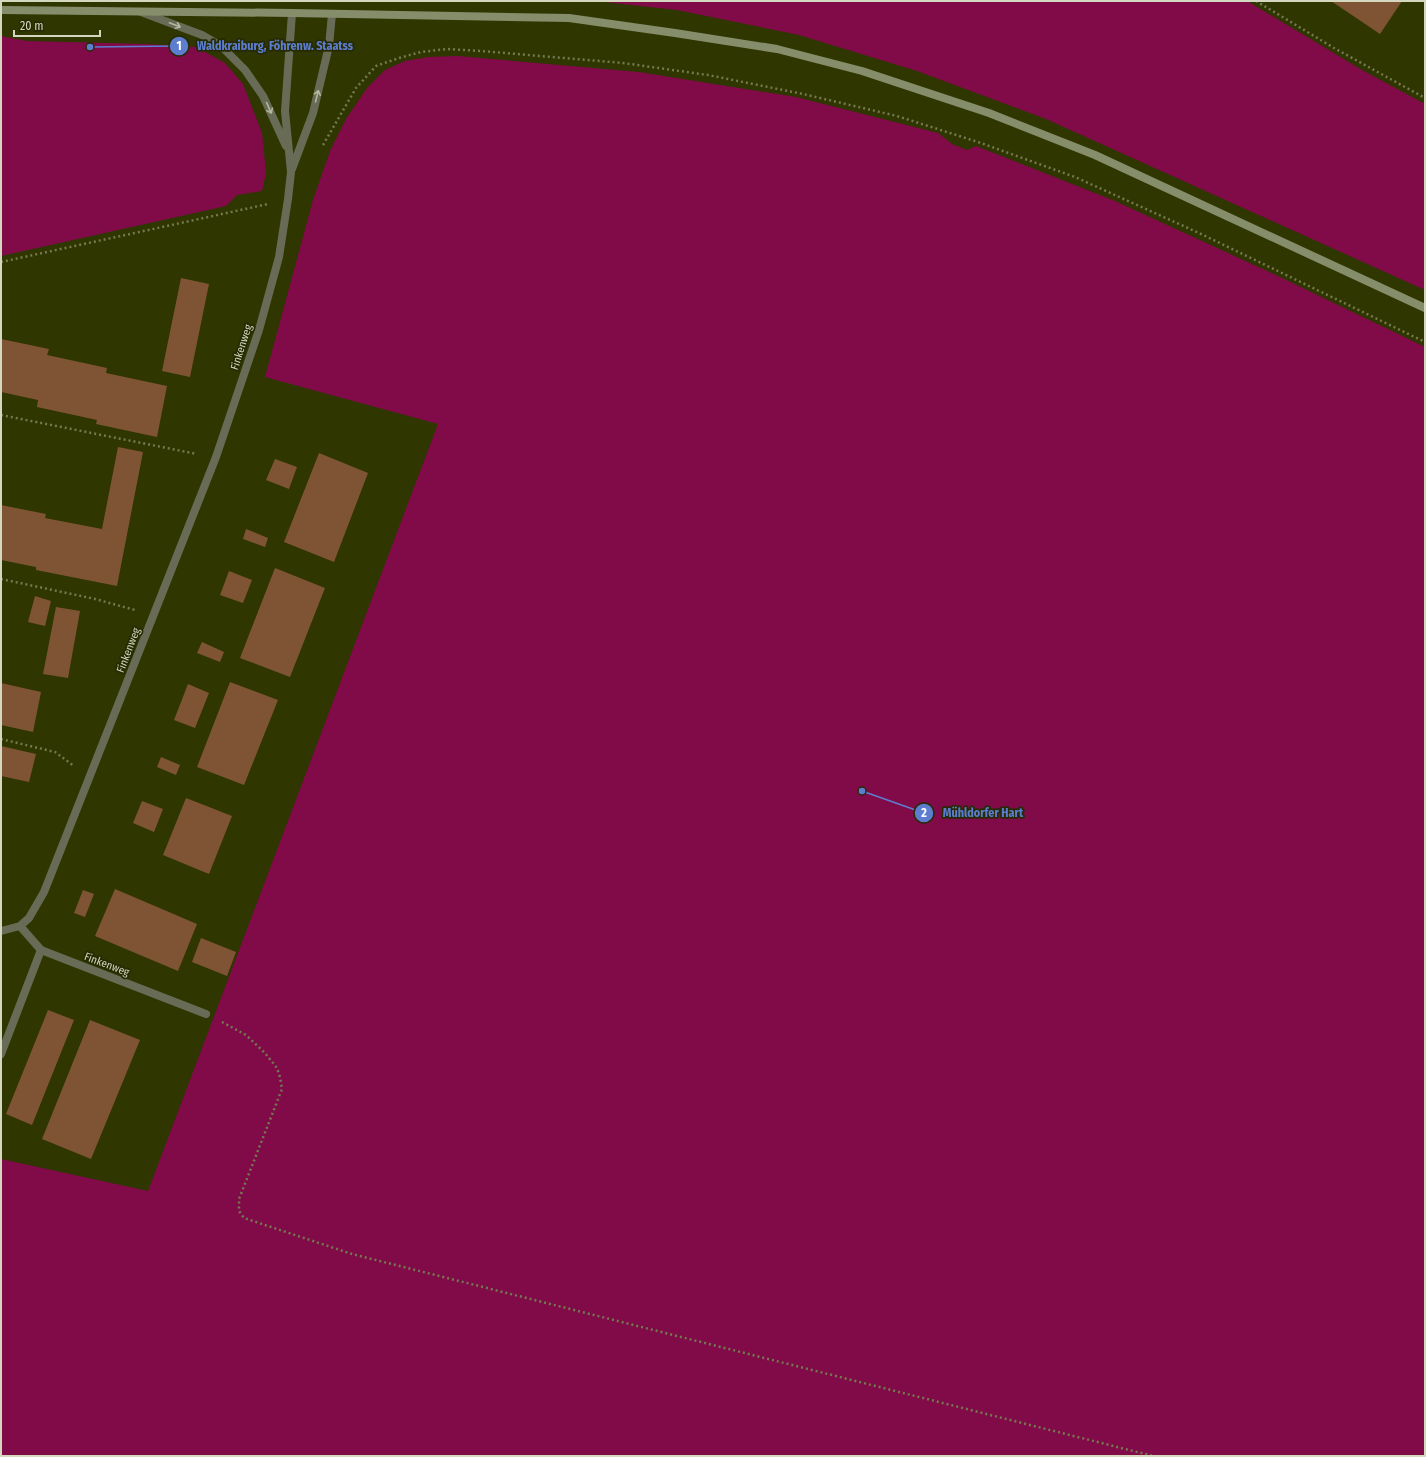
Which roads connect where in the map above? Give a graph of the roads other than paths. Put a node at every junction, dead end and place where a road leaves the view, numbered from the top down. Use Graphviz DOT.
graph roads {
  1 [pos="1,10"];
  2 [pos="138,11"];
  3 [pos="292,13"];
  4 [pos="332,14"];
  5 [pos="288,152"];
  6 [pos="291,172"];
  7 [pos="1425,308"];
  8 [pos="20,926"];
  9 [pos="1,931"];
  10 [pos="41,950"];
  11 [pos="206,1014"];
  12 [pos="1,1054"];
  1 -- 2 [label="main road"];
  2 -- 3 [label="main road"];
  2 -- 5 [label="street, Finkenweg, one-way"];
  3 -- 4 [label="main road"];
  3 -- 5 [label="street, Finkenweg"];
  6 -- 4 [label="street, Finkenweg, one-way"];
  4 -- 7 [label="main road"];
  5 -- 6 [label="street, Finkenweg"];
  6 -- 8 [label="street, Finkenweg"];
  8 -- 9 [label="street"];
  8 -- 10 [label="street, Finkenweg"];
  10 -- 11 [label="street, Finkenweg"];
  10 -- 12 [label="street"];
}
